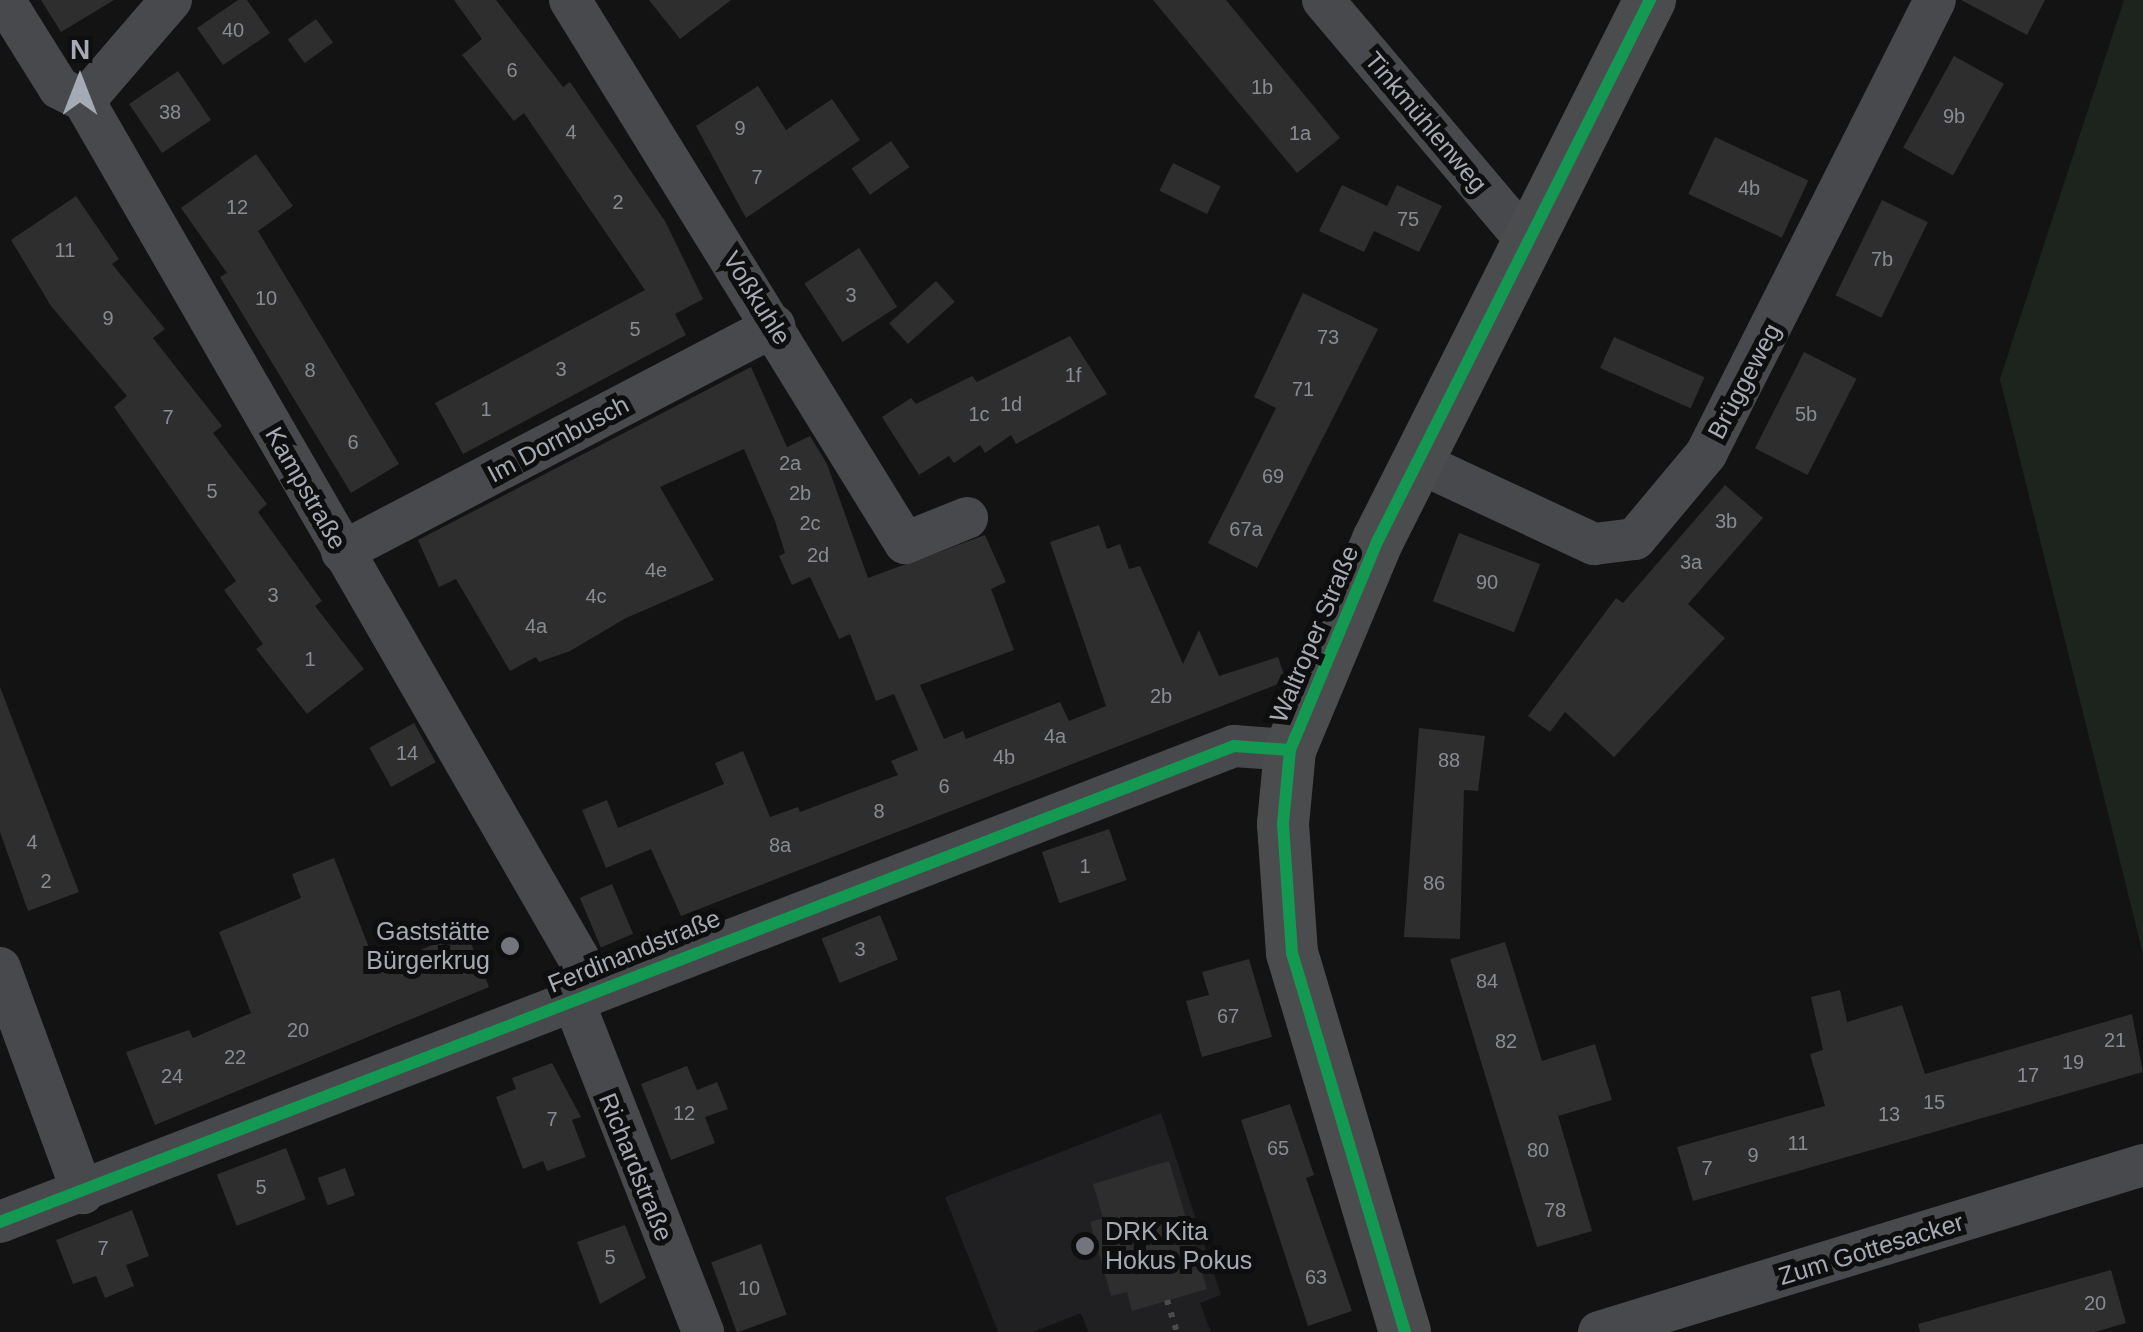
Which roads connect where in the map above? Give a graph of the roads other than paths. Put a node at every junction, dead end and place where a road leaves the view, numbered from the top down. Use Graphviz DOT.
graph roads {
  1 [pos="4,0"];
  2 [pos="171,0"];
  3 [pos="570,0"];
  4 [pos="1323,0"];
  5 [pos="1650,0"];
  6 [pos="1935,0"];
  7 [pos="1360,17"];
  8 [pos="84,101"];
  9 [pos="1530,245"];
  10 [pos="774,326"];
  11 [pos="1420,463"];
  12 [pos="967,518"];
  13 [pos="342,552"];
  14 [pos="1290,750"];
  15 [pos="0,968"];
  16 [pos="585,995"];
  17 [pos="2143,1166"];
  18 [pos="83,1193"];
  19 [pos="0,1222"];
  20 [pos="703,1332"];
  21 [pos="1405,1332"];
  22 [pos="1599,1332"];
  1 -- 8 [label="street, Kampstraße"];
  2 -- 8 [label="street"];
  3 -- 10 [label="street, Voßkuhle"];
  4 -- 7 [label="street, Tinkmühlenweg"];
  5 -- 9 [label="main road, Waltroper Straße"];
  6 -- 11 [label="street, Brüggeweg"];
  7 -- 9 [label="street, Tinkmühlenweg"];
  8 -- 13 [label="street, Kampstraße"];
  9 -- 11 [label="main road, Waltroper Straße"];
  10 -- 12 [label="street, Voßkuhle"];
  10 -- 13 [label="street, Im Dornbusch"];
  11 -- 14 [label="main road, Waltroper Straße"];
  13 -- 16 [label="street, Kampstraße"];
  14 -- 16 [label="street, Ferdinandstraße"];
  14 -- 21 [label="main road, Waltroper Straße"];
  15 -- 18 [label="street"];
  16 -- 18 [label="street, Ferdinandstraße"];
  16 -- 20 [label="street, Richardstraße"];
  17 -- 22 [label="street, Zum Gottesacker"];
  18 -- 19 [label="street, Ferdinandstraße"];
}
